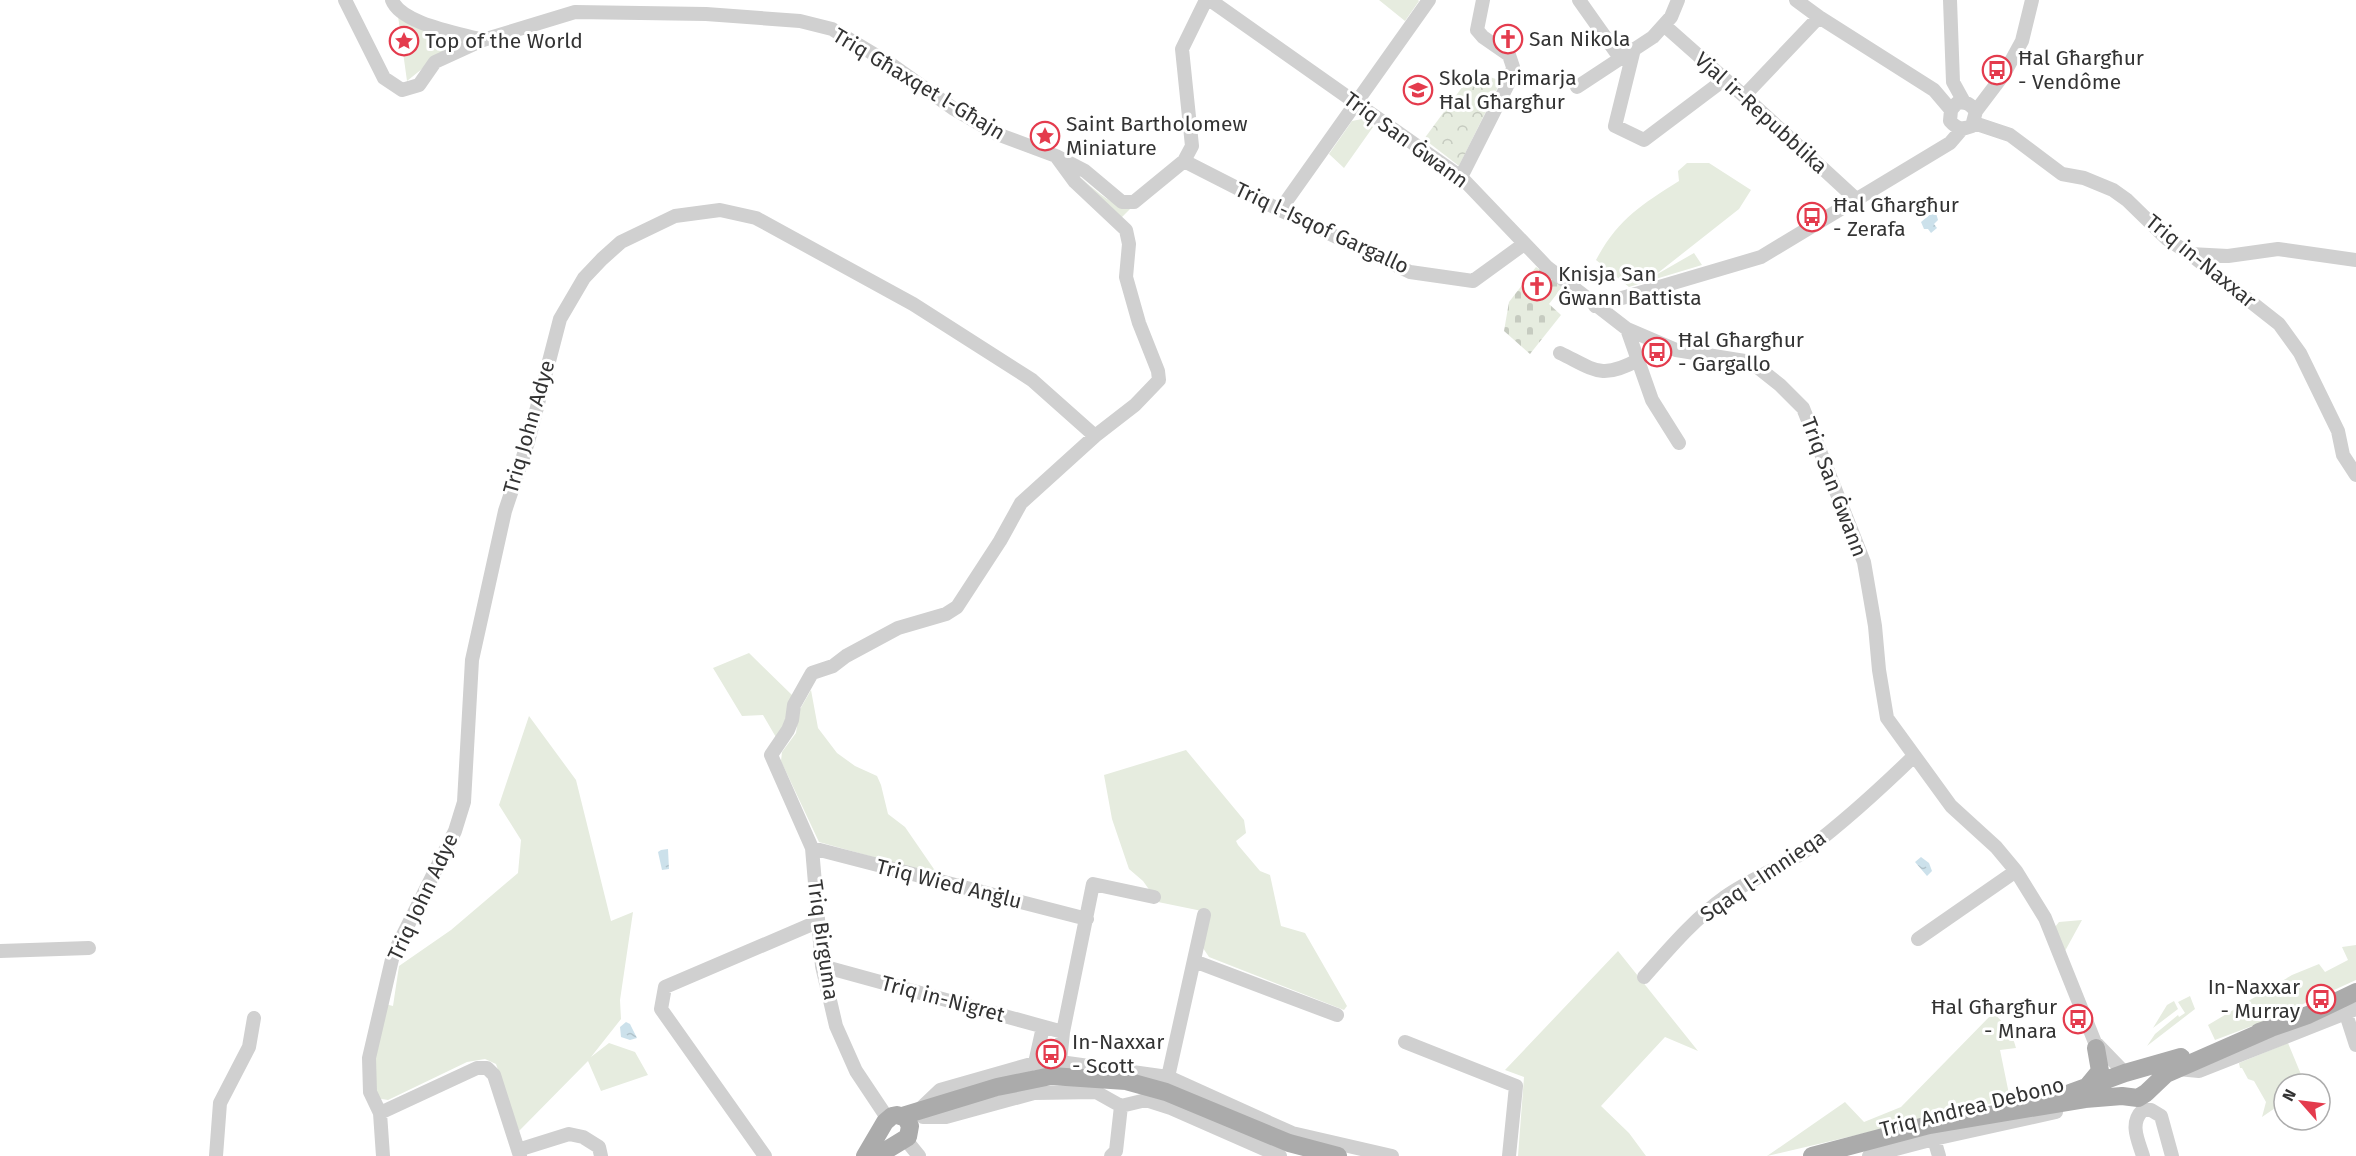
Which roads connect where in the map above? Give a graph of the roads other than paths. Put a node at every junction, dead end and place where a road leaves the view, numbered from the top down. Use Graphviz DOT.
graph roads {
  1 [pos="345,0"];
  2 [pos="392,0"];
  3 [pos="1208,0"];
  4 [pos="1429,0"];
  5 [pos="1483,0"];
  6 [pos="1579,0"];
  7 [pos="1678,0"];
  8 [pos="1796,0"];
  9 [pos="1950,0"];
  10 [pos="2032,0"];
  11 [pos="1819,17"];
  12 [pos="1665,26"];
  13 [pos="483,40"];
  14 [pos="1634,49"];
  15 [pos="1620,58"];
  16 [pos="1725,79"];
  17 [pos="1577,87"];
  18 [pos="1744,96"];
  19 [pos="1964,102"];
  20 [pos="1356,104"];
  21 [pos="1951,110"];
  22 [pos="1970,121"];
  23 [pos="1056,156"];
  24 [pos="1184,161"];
  25 [pos="1461,177"];
  26 [pos="1857,200"];
  27 [pos="1280,210"];
  28 [pos="1524,244"];
  29 [pos="2190,254"];
  30 [pos="2356,260"];
  31 [pos="1595,306"];
  32 [pos="1627,329"];
  33 [pos="1560,353"];
  34 [pos="1638,360"];
  35 [pos="1095,436"];
  36 [pos="1679,443"];
  37 [pos="2356,475"];
  38 [pos="1914,756"];
  39 [pos="812,848"];
  40 [pos="2016,871"];
  41 [pos="1154,897"];
  42 [pos="1204,915"];
  43 [pos="1087,919"];
  44 [pos="817,922"];
  45 [pos="1918,939"];
  46 [pos="89,948"];
  47 [pos="0,951"];
  48 [pos="1194,961"];
  49 [pos="822,966"];
  50 [pos="1644,977"];
  51 [pos="2356,992"];
  52 [pos="2351,1012"];
  53 [pos="1337,1015"];
  54 [pos="254,1018"];
  55 [pos="1043,1027"];
  56 [pos="2271,1028"];
  57 [pos="1064,1032"];
  58 [pos="1405,1042"];
  59 [pos="2095,1044"];
  60 [pos="2356,1045"];
  61 [pos="1060,1062"];
  62 [pos="1035,1063"];
  63 [pos="2178,1069"];
  64 [pos="1168,1077"];
  65 [pos="2124,1080"];
  66 [pos="2149,1089"];
  67 [pos="2086,1094"];
  68 [pos="1121,1106"];
  69 [pos="380,1113"];
  70 [pos="904,1125"];
  71 [pos="1934,1139"];
  72 [pos="872,1152"];
  73 [pos="519,1153"];
  74 [pos="216,1156"];
  75 [pos="383,1156"];
  76 [pos="601,1156"];
  77 [pos="765,1156"];
  78 [pos="855,1156"];
  79 [pos="919,1156"];
  80 [pos="1111,1156"];
  81 [pos="1280,1156"];
  82 [pos="1338,1156"];
  83 [pos="1392,1156"];
  84 [pos="1509,1156"];
  85 [pos="1812,1156"];
  86 [pos="1869,1156"];
  87 [pos="1939,1156"];
  88 [pos="2142,1156"];
  89 [pos="2172,1156"];
  1 -- 13 [label="street, Triq Għaxqet l-Għajn"];
  2 -- 13 [label="street"];
  3 -- 20 [label="street, Triq San Ġwann"];
  3 -- 24 [label="street"];
  4 -- 20 [label="street"];
  5 -- 25 [label="street"];
  6 -- 15 [label="street"];
  7 -- 12 [label="street"];
  8 -- 11 [label="street"];
  9 -- 19 [label="street"];
  10 -- 22 [label="street"];
  11 -- 18 [label="street"];
  11 -- 21 [label="street"];
  12 -- 14 [label="street"];
  12 -- 16 [label="street, Vjal ir-Repubblika"];
  13 -- 23 [label="street, Triq Għaxqet l-Għajn"];
  14 -- 15 [label="street"];
  14 -- 16 [label="street"];
  15 -- 17 [label="street"];
  16 -- 18 [label="street, Vjal ir-Repubblika"];
  18 -- 26 [label="street, Vjal ir-Repubblika"];
  19 -- 21 [label="street"];
  19 -- 22 [label="street"];
  20 -- 25 [label="street, Triq San Ġwann"];
  20 -- 27 [label="street"];
  21 -- 22 [label="street"];
  22 -- 26 [label="street"];
  22 -- 29 [label="street, Triq in-Naxxar"];
  23 -- 24 [label="street, Triq Għaxqet l-Għajn"];
  23 -- 35 [label="street"];
  24 -- 27 [label="street, Triq l-Isqof Gargallo"];
  25 -- 28 [label="street, Triq San Ġwann"];
  26 -- 31 [label="street"];
  27 -- 28 [label="street, Triq l-Isqof Gargallo"];
  28 -- 31 [label="street, Triq San Ġwann"];
  29 -- 30 [label="street"];
  29 -- 37 [label="street, Triq in-Naxxar"];
  31 -- 32 [label="street, Triq San Ġwann"];
  32 -- 34 [label="street"];
  32 -- 38 [label="street, Triq San Ġwann"];
  33 -- 34 [label="street"];
  34 -- 36 [label="street"];
  35 -- 39 [label="street, Triq Birguma"];
  35 -- 69 [label="street, Triq John Adye"];
  38 -- 40 [label="street, Triq San Ġwann"];
  38 -- 50 [label="street, Sqaq l-Imnieqa"];
  39 -- 43 [label="street, Triq Wied Anġlu"];
  39 -- 44 [label="street, Triq Birguma"];
  40 -- 45 [label="street"];
  40 -- 59 [label="street, Triq San Ġwann"];
  41 -- 43 [label="street"];
  42 -- 48 [label="street"];
  43 -- 57 [label="street"];
  44 -- 49 [label="street, Triq Birguma"];
  44 -- 77 [label="street"];
  46 -- 47 [label="street"];
  48 -- 53 [label="street"];
  48 -- 64 [label="street"];
  49 -- 55 [label="street, Triq in-Nigret"];
  49 -- 70 [label="street, Triq Birguma"];
  51 -- 56 [label="main road"];
  52 -- 60 [label="street"];
  52 -- 63 [label="street"];
  54 -- 74 [label="street"];
  55 -- 57 [label="street, Triq in-Nigret"];
  55 -- 62 [label="street"];
  56 -- 63 [label="main road"];
  56 -- 65 [label="main road"];
  57 -- 61 [label="street"];
  58 -- 84 [label="street"];
  59 -- 65 [label="street"];
  59 -- 67 [label="main road"];
  61 -- 62 [label="street"];
  61 -- 64 [label="street"];
  62 -- 70 [label="street"];
  63 -- 66 [label="main road"];
  64 -- 83 [label="street"];
  65 -- 66 [label="main road"];
  65 -- 66 [label="main road"];
  65 -- 67 [label="main road, Triq Andrea Debono"];
  67 -- 71 [label="street, Triq Andrea Debono"];
  67 -- 85 [label="main road, Triq Andrea Debono"];
  68 -- 70 [label="street"];
  68 -- 80 [label="street"];
  68 -- 81 [label="street"];
  69 -- 73 [label="street"];
  69 -- 75 [label="street, Triq John Adye"];
  70 -- 72 [label="main road"];
  70 -- 79 [label="street, Triq Birguma"];
  70 -- 82 [label="main road"];
  71 -- 86 [label="street, Triq Andrea Debono"];
  71 -- 87 [label="street"];
  72 -- 78 [label="street"];
  73 -- 76 [label="street"];
  88 -- 89 [label="street"];
}
